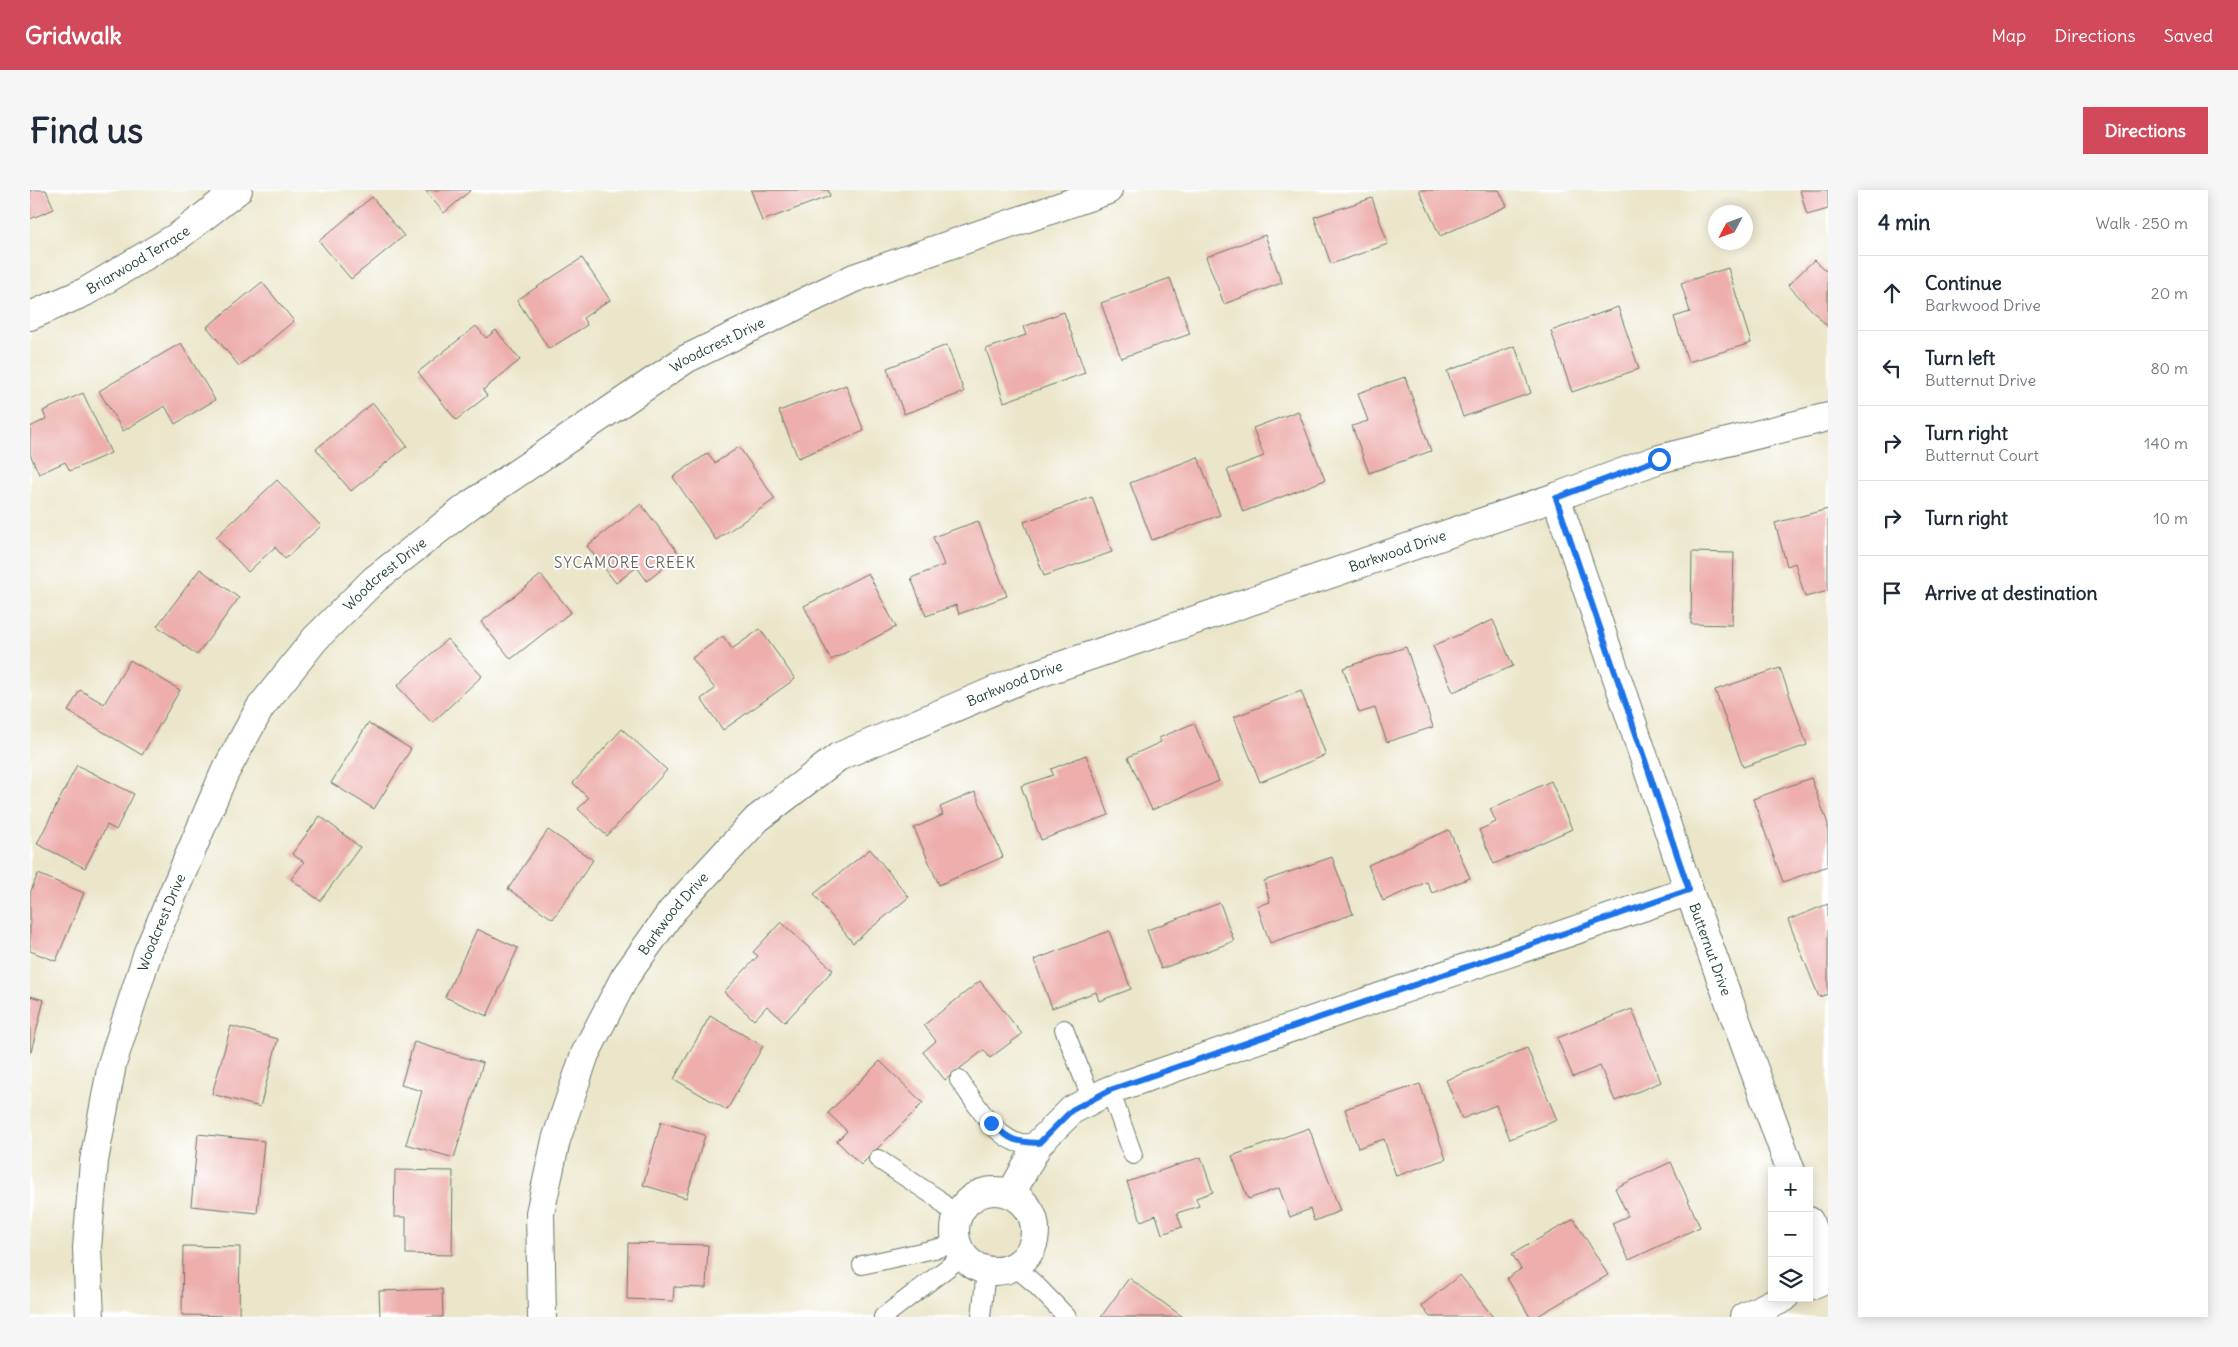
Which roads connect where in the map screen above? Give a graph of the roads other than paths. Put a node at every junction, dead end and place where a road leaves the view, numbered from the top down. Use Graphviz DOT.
graph roads {
  1 [pos="238,190"];
  2 [pos="1108,190"];
  3 [pos="30,316"];
  4 [pos="1828,417"];
  5 [pos="1556,498"];
  6 [pos="1689,890"];
  7 [pos="1064,1029"];
  8 [pos="960,1080"];
  9 [pos="1101,1095"];
  10 [pos="1039,1143"];
  11 [pos="1133,1155"];
  12 [pos="878,1159"];
  13 [pos="1790,1167"];
  14 [pos="1011,1194"];
  15 [pos="957,1217"];
  16 [pos="1813,1232"];
  17 [pos="960,1250"];
  18 [pos="862,1265"];
  19 [pos="1015,1267"];
  20 [pos="986,1271"];
  21 [pos="1828,1272"];
  22 [pos="1828,1278"];
  23 [pos="1813,1284"];
  24 [pos="1776,1302"];
  25 [pos="90,1317"];
  26 [pos="542,1317"];
  27 [pos="883,1317"];
  28 [pos="981,1317"];
  29 [pos="1067,1317"];
  30 [pos="1744,1317"];
  1 -- 3 [label="street, Briarwood Terrace"];
  2 -- 25 [label="street, Woodcrest Drive"];
  4 -- 5 [label="street, Barkwood Drive"];
  5 -- 6 [label="street, Butternut Drive"];
  5 -- 26 [label="street, Barkwood Drive"];
  6 -- 9 [label="street"];
  6 -- 13 [label="street, Butternut Drive"];
  7 -- 9 [label="lane"];
  8 -- 10 [label="lane"];
  9 -- 10 [label="street"];
  9 -- 11 [label="lane"];
  10 -- 14 [label="street"];
  12 -- 15 [label="lane"];
  14 -- 15 [label="street"];
  14 -- 19 [label="street"];
  15 -- 17 [label="street"];
  16 -- 21 [label="street"];
  17 -- 18 [label="lane"];
  17 -- 20 [label="street"];
  17 -- 27 [label="lane"];
  19 -- 20 [label="street"];
  19 -- 29 [label="lane"];
  20 -- 28 [label="lane"];
  22 -- 23 [label="street"];
  24 -- 30 [label="street"];
}
